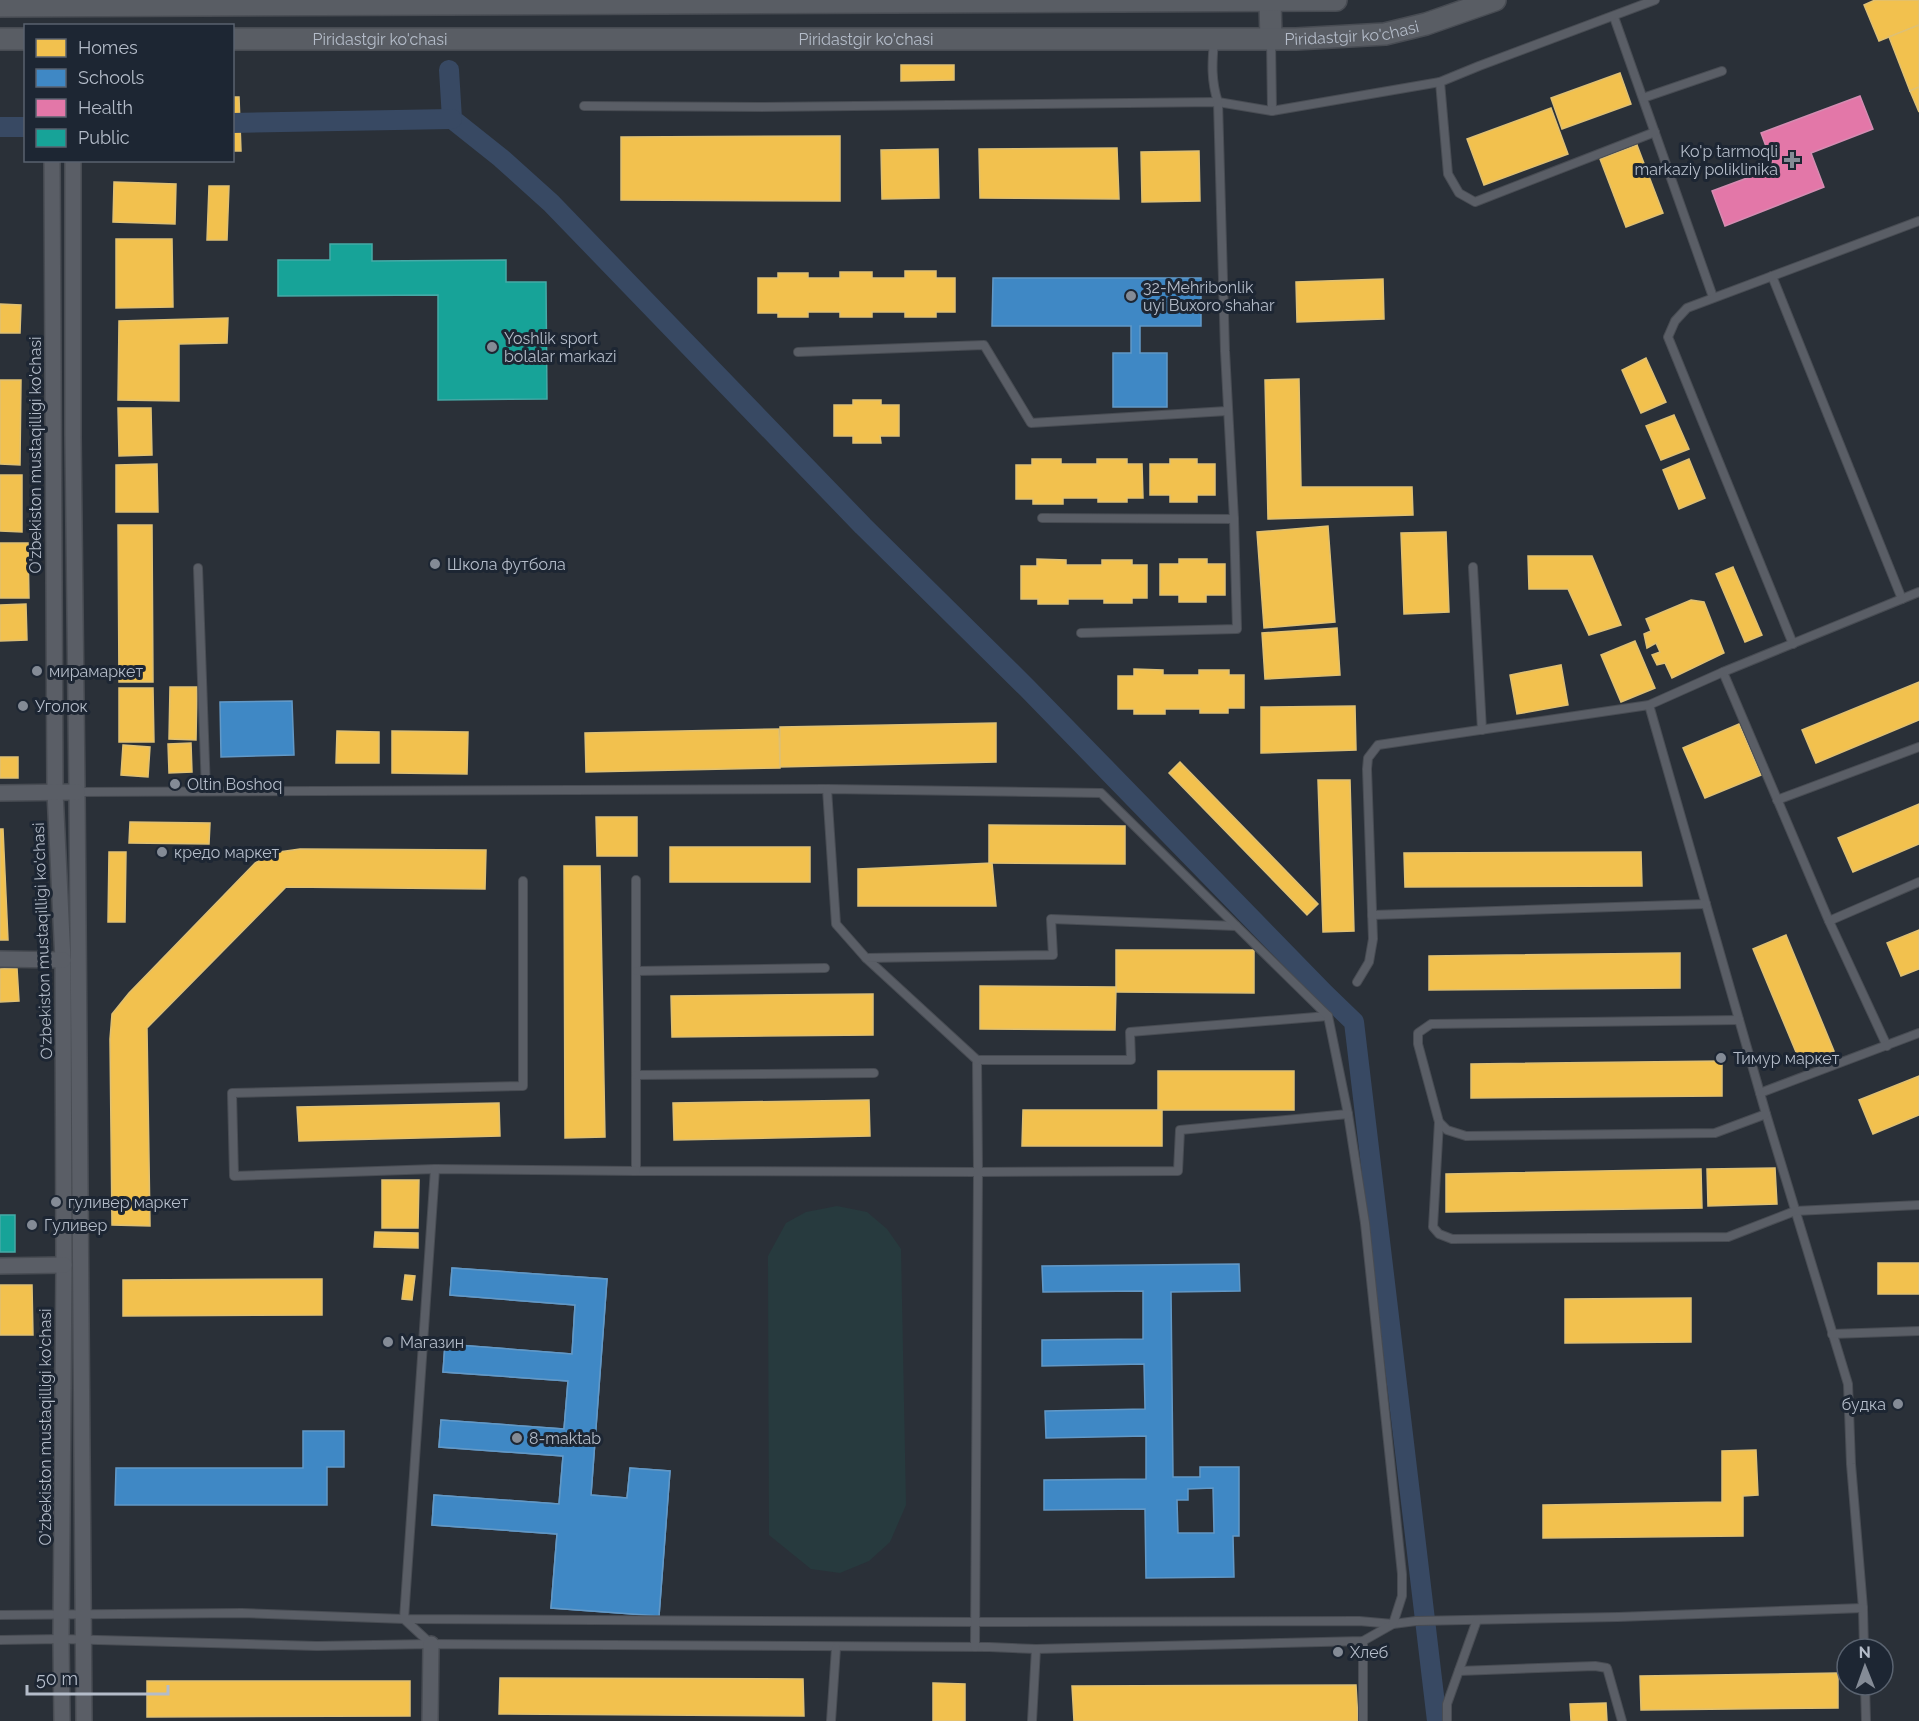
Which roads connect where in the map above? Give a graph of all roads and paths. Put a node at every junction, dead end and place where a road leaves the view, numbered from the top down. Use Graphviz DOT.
graph roads {
  1 [pos="1336,0"];
  2 [pos="1495,0"];
  3 [pos="1655,0"];
  4 [pos="472,1"];
  5 [pos="1136,1"];
  6 [pos="423,2"];
  7 [pos="559,2"];
  8 [pos="813,2"];
  9 [pos="1270,2"];
  10 [pos="0,6"];
  11 [pos="1614,16"];
  12 [pos="472,38"];
  13 [pos="0,39"];
  14 [pos="24,39"];
  15 [pos="234,39"];
  16 [pos="1214,39"];
  17 [pos="1271,39"];
  18 [pos="1722,71"];
  19 [pos="1440,82"];
  20 [pos="1643,98"];
  21 [pos="1218,102"];
  22 [pos="584,106"];
  23 [pos="1272,111"];
  24 [pos="1655,132"];
  25 [pos="52,162"];
  26 [pos="73,162"];
  27 [pos="1919,221"];
  28 [pos="1772,276"];
  29 [pos="1713,297"];
  30 [pos="798,352"];
  31 [pos="1227,411"];
  32 [pos="1042,518"];
  33 [pos="1234,519"];
  34 [pos="1473,567"];
  35 [pos="198,568"];
  36 [pos="1919,592"];
  37 [pos="1902,599"];
  38 [pos="1081,633"];
  39 [pos="1793,644"];
  40 [pos="1723,672"];
  41 [pos="1649,705"];
  42 [pos="1482,730"];
  43 [pos="1919,747"];
  44 [pos="827,789"];
  45 [pos="207,791"];
  46 [pos="55,792"];
  47 [pos="77,792"];
  48 [pos="0,793"];
  49 [pos="1777,800"];
  50 [pos="636,880"];
  51 [pos="523,881"];
  52 [pos="1919,882"];
  53 [pos="1706,904"];
  54 [pos="1372,915"];
  55 [pos="1829,921"];
  56 [pos="1236,926"];
  57 [pos="866,958"];
  58 [pos="0,959"];
  59 [pos="63,960"];
  60 [pos="825,968"];
  61 [pos="636,971"];
  62 [pos="1357,982"];
  63 [pos="1328,1016"];
  64 [pos="1739,1020"];
  65 [pos="1919,1033"];
  66 [pos="1887,1046"];
  67 [pos="977,1060"];
  68 [pos="874,1073"];
  69 [pos="636,1075"];
  70 [pos="1760,1093"];
  71 [pos="1348,1114"];
  72 [pos="1766,1114"];
  73 [pos="1439,1122"];
  74 [pos="435,1168"];
  75 [pos="636,1171"];
  76 [pos="978,1172"];
  77 [pos="1919,1205"];
  78 [pos="1795,1211"];
  79 [pos="64,1265"];
  80 [pos="0,1266"];
  81 [pos="1919,1331"];
  82 [pos="1832,1334"];
  83 [pos="1863,1608"];
  84 [pos="61,1614"];
  85 [pos="84,1614"];
  86 [pos="0,1616"];
  87 [pos="404,1619"];
  88 [pos="1477,1620"];
  89 [pos="975,1622"];
  90 [pos="1393,1624"];
  91 [pos="1864,1637"];
  92 [pos="61,1639"];
  93 [pos="84,1639"];
  94 [pos="0,1640"];
  95 [pos="1363,1641"];
  96 [pos="431,1644"];
  97 [pos="975,1647"];
  98 [pos="836,1648"];
  99 [pos="1036,1649"];
  100 [pos="1459,1671"];
  101 [pos="1865,1697"];
  102 [pos="62,1721"];
  103 [pos="84,1721"];
  104 [pos="430,1721"];
  105 [pos="831,1721"];
  106 [pos="1032,1721"];
  107 [pos="1363,1721"];
  108 [pos="1448,1721"];
  109 [pos="1622,1721"];
  110 [pos="1866,1721"];
  1 -- 9 [label="main road, Piridastgir ko'chasi"];
  2 -- 17 [label="main road, Piridastgir ko'chasi"];
  3 -- 11 [label="lane"];
  4 -- 6 [label="main road, Piridastgir ko'chasi"];
  4 -- 7 [label="main road, Piridastgir ko'chasi"];
  4 -- 12 [label="main road"];
  5 -- 8 [label="main road, Piridastgir ko'chasi"];
  5 -- 9 [label="main road, Piridastgir ko'chasi"];
  6 -- 10 [label="main road, Piridastgir ko'chasi"];
  7 -- 8 [label="main road, Piridastgir ko'chasi"];
  9 -- 17 [label="main road"];
  11 -- 19 [label="lane"];
  11 -- 20 [label="lane"];
  12 -- 15 [label="main road, Piridastgir ko'chasi"];
  12 -- 16 [label="main road, Piridastgir ko'chasi"];
  13 -- 14 [label="main road"];
  16 -- 17 [label="main road, Piridastgir ko'chasi"];
  16 -- 21 [label="lane"];
  17 -- 23 [label="lane"];
  18 -- 20 [label="lane"];
  19 -- 23 [label="lane"];
  19 -- 24 [label="lane"];
  20 -- 24 [label="lane"];
  21 -- 22 [label="lane"];
  21 -- 23 [label="lane"];
  21 -- 31 [label="lane"];
  24 -- 29 [label="lane"];
  25 -- 46 [label="street, O'zbekiston mustaqilligi ko'chasi"];
  26 -- 47 [label="street, O'zbekiston mustaqilligi ko'chasi"];
  27 -- 28 [label="lane"];
  28 -- 29 [label="lane"];
  28 -- 37 [label="lane"];
  29 -- 39 [label="lane"];
  30 -- 31 [label="lane"];
  31 -- 33 [label="lane"];
  32 -- 33 [label="lane"];
  33 -- 38 [label="lane"];
  34 -- 42 [label="lane"];
  35 -- 45 [label="lane"];
  36 -- 37 [label="lane"];
  37 -- 39 [label="lane"];
  39 -- 40 [label="lane"];
  40 -- 41 [label="lane"];
  40 -- 49 [label="lane"];
  41 -- 42 [label="lane"];
  41 -- 53 [label="lane"];
  42 -- 54 [label="lane"];
  43 -- 49 [label="lane"];
  44 -- 45 [label="lane"];
  44 -- 56 [label="lane"];
  44 -- 57 [label="lane"];
  45 -- 47 [label="lane"];
  46 -- 47 [label="street"];
  46 -- 48 [label="street"];
  46 -- 59 [label="street, O'zbekiston mustaqilligi ko'chasi"];
  47 -- 85 [label="street, O'zbekiston mustaqilligi ko'chasi"];
  49 -- 55 [label="lane"];
  50 -- 61 [label="lane"];
  51 -- 74 [label="lane"];
  52 -- 55 [label="lane"];
  53 -- 54 [label="lane"];
  53 -- 64 [label="lane"];
  54 -- 62 [label="lane"];
  55 -- 66 [label="lane"];
  56 -- 57 [label="lane"];
  56 -- 63 [label="lane"];
  57 -- 67 [label="lane"];
  58 -- 59 [label="street"];
  59 -- 79 [label="street, O'zbekiston mustaqilligi ko'chasi"];
  60 -- 61 [label="lane"];
  61 -- 69 [label="lane"];
  63 -- 67 [label="lane"];
  63 -- 71 [label="lane"];
  64 -- 70 [label="lane"];
  64 -- 73 [label="lane"];
  65 -- 66 [label="lane"];
  66 -- 70 [label="lane"];
  67 -- 76 [label="lane"];
  68 -- 69 [label="lane"];
  69 -- 75 [label="lane"];
  70 -- 72 [label="lane"];
  71 -- 76 [label="lane"];
  71 -- 90 [label="lane"];
  72 -- 73 [label="lane"];
  72 -- 78 [label="lane"];
  73 -- 78 [label="lane"];
  74 -- 75 [label="lane"];
  74 -- 87 [label="lane"];
  75 -- 76 [label="lane"];
  76 -- 89 [label="lane"];
  77 -- 78 [label="lane"];
  78 -- 82 [label="lane"];
  79 -- 80 [label="street"];
  79 -- 84 [label="street, O'zbekiston mustaqilligi ko'chasi"];
  81 -- 82 [label="lane"];
  82 -- 83 [label="lane"];
  83 -- 88 [label="lane"];
  83 -- 91 [label="lane"];
  84 -- 85 [label="lane"];
  84 -- 86 [label="lane"];
  84 -- 92 [label="street, O'zbekiston mustaqilligi ko'chasi"];
  85 -- 87 [label="lane"];
  85 -- 93 [label="street, O'zbekiston mustaqilligi ko'chasi"];
  87 -- 89 [label="lane"];
  87 -- 96 [label="lane"];
  88 -- 90 [label="lane"];
  88 -- 100 [label="lane"];
  89 -- 90 [label="lane"];
  89 -- 97 [label="lane"];
  90 -- 95 [label="lane"];
  92 -- 93 [label="lane"];
  92 -- 94 [label="lane"];
  92 -- 102 [label="street, O'zbekiston mustaqilligi ko'chasi"];
  93 -- 96 [label="lane"];
  93 -- 103 [label="street, O'zbekiston mustaqilligi ko'chasi"];
  95 -- 99 [label="lane"];
  95 -- 107 [label="lane"];
  96 -- 98 [label="lane"];
  96 -- 104 [label="street"];
  97 -- 98 [label="lane"];
  97 -- 99 [label="lane"];
  98 -- 105 [label="lane"];
  99 -- 106 [label="lane"];
  100 -- 108 [label="lane"];
  100 -- 109 [label="lane"];
  101 -- 110 [label="lane"];
}
